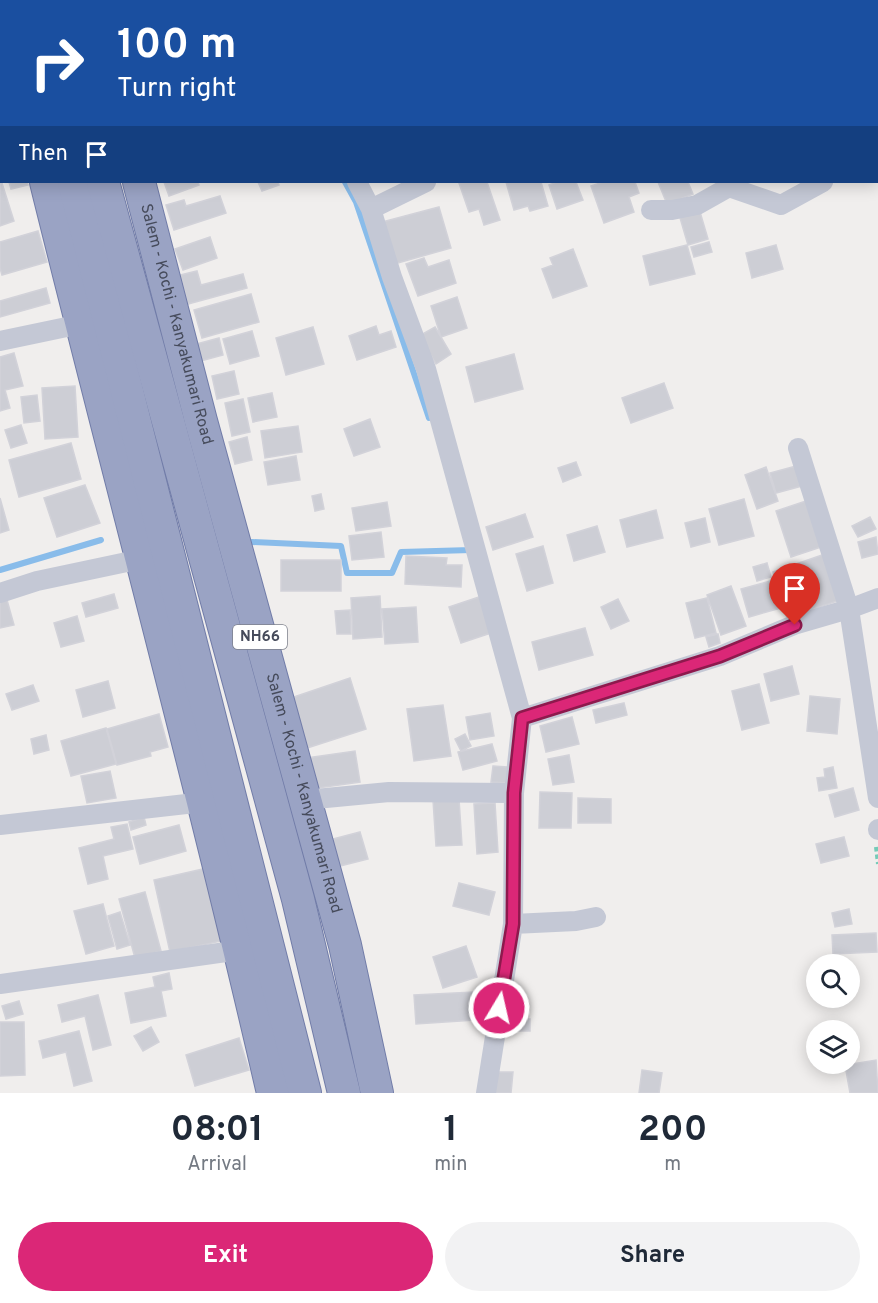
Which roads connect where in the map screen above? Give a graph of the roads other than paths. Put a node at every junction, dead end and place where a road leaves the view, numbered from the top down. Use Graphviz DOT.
graph roads {
  1 [pos="46,183"];
  2 [pos="74,183"];
  3 [pos="103,183"];
  4 [pos="139,183"];
  5 [pos="358,183"];
  6 [pos="424,183"];
  7 [pos="821,183"];
  8 [pos="728,184"];
  9 [pos="371,209"];
  10 [pos="651,210"];
  11 [pos="81,324"];
  12 [pos="0,341"];
  13 [pos="798,448"];
  14 [pos="141,560"];
  15 [pos="0,593"];
  16 [pos="878,598"];
  17 [pos="849,609"];
  18 [pos="522,718"];
  19 [pos="514,793"];
  20 [pos="878,798"];
  21 [pos="305,800"];
  22 [pos="204,802"];
  23 [pos="0,825"];
  24 [pos="596,917"];
  25 [pos="513,924"];
  26 [pos="240,950"];
  27 [pos="0,984"];
  28 [pos="273,1093"];
  29 [pos="305,1093"];
  30 [pos="344,1093"];
  31 [pos="377,1093"];
  32 [pos="486,1093"];
  1 -- 11 [label="highway"];
  2 -- 29 [label="highway"];
  3 -- 30 [label="highway"];
  4 -- 21 [label="highway, Salem - Kochi - Kanyakumari Road / NH66"];
  5 -- 9 [label="street"];
  6 -- 9 [label="street"];
  7 -- 8 [label="street"];
  8 -- 10 [label="street"];
  9 -- 18 [label="street"];
  11 -- 12 [label="street"];
  11 -- 14 [label="highway"];
  13 -- 17 [label="street"];
  14 -- 15 [label="street"];
  14 -- 22 [label="highway"];
  16 -- 17 [label="street"];
  17 -- 18 [label="street"];
  17 -- 20 [label="street"];
  18 -- 19 [label="street"];
  19 -- 21 [label="street"];
  19 -- 25 [label="street"];
  21 -- 31 [label="highway, Salem - Kochi - Kanyakumari Road / NH66"];
  22 -- 23 [label="street"];
  22 -- 26 [label="highway"];
  24 -- 25 [label="street"];
  25 -- 32 [label="street"];
  26 -- 27 [label="street"];
  26 -- 28 [label="highway"];
}
